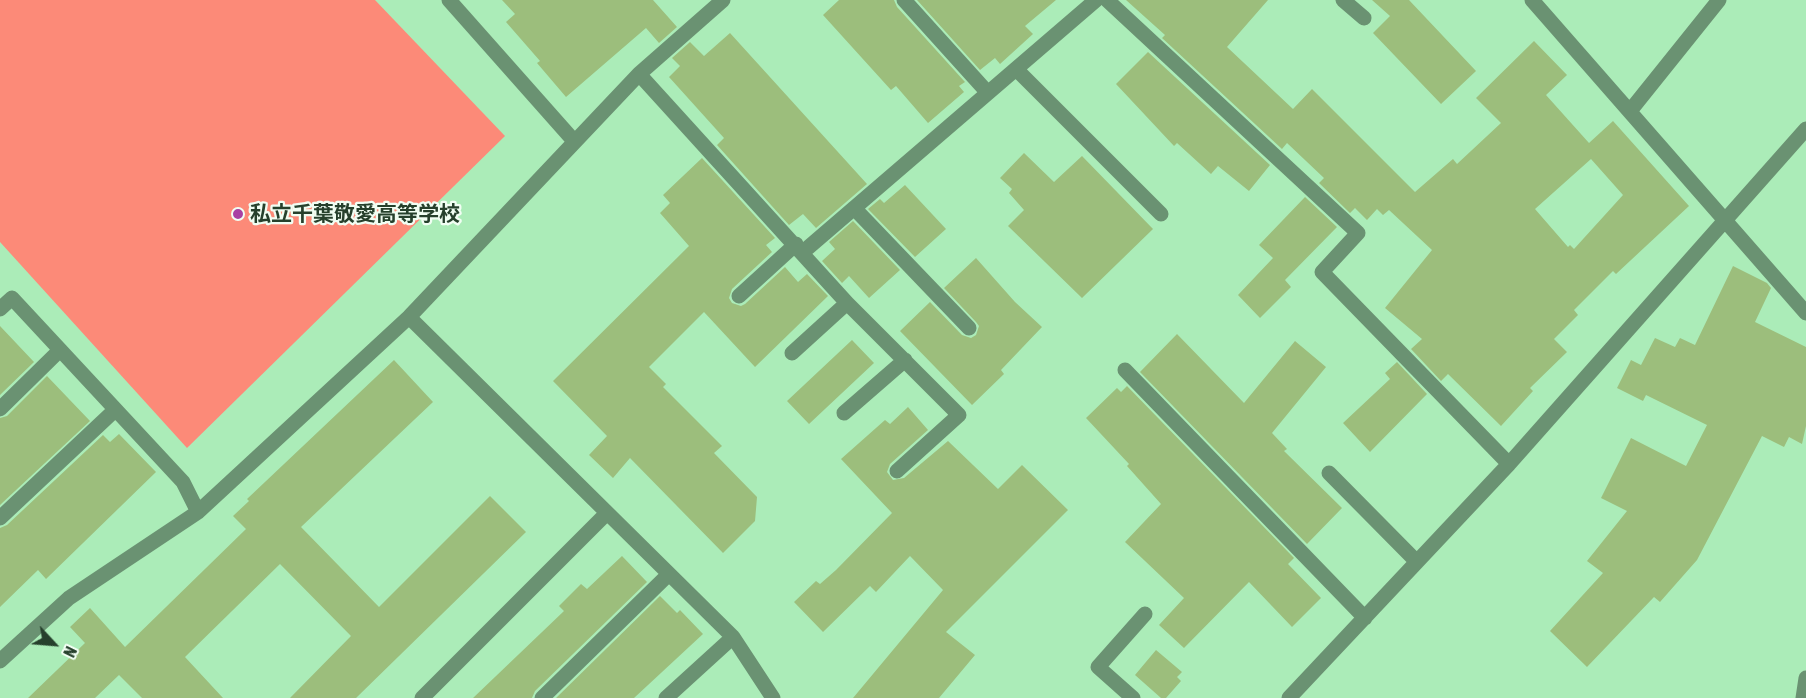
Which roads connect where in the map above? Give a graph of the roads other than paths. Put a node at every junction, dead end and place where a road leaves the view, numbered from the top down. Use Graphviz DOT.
graph roads {
  1 [pos="449,0"];
  2 [pos="723,0"];
  3 [pos="904,0"];
  4 [pos="1096,0"];
  5 [pos="1107,0"];
  6 [pos="1342,0"];
  7 [pos="1532,0"];
  8 [pos="1719,0"];
  9 [pos="1364,18"];
  10 [pos="1016,69"];
  11 [pos="639,74"];
  12 [pos="988,93"];
  13 [pos="1630,111"];
  14 [pos="1806,129"];
  15 [pos="574,141"];
  16 [pos="854,208"];
  17 [pos="1161,214"];
  18 [pos="1725,221"];
  19 [pos="799,248"];
  20 [pos="739,296"];
  21 [pos="847,303"];
  22 [pos="0,309"];
  23 [pos="1806,313"];
  24 [pos="410,316"];
  25 [pos="969,328"];
  26 [pos="59,351"];
  27 [pos="792,353"];
  28 [pos="905,360"];
  29 [pos="1125,370"];
  30 [pos="0,409"];
  31 [pos="115,410"];
  32 [pos="844,413"];
  33 [pos="1509,464"];
  34 [pos="897,471"];
  35 [pos="1329,473"];
  36 [pos="198,513"];
  37 [pos="607,513"];
  38 [pos="0,518"];
  39 [pos="1417,562"];
  40 [pos="669,574"];
  41 [pos="1145,614"];
  42 [pos="1365,618"];
  43 [pos="733,637"];
  44 [pos="0,661"];
  45 [pos="1806,678"];
  46 [pos="422,698"];
  47 [pos="542,698"];
  48 [pos="666,698"];
  49 [pos="773,698"];
  50 [pos="1133,698"];
  51 [pos="1289,698"];
  52 [pos="1803,698"];
  1 -- 15 [label="street"];
  2 -- 11 [label="street"];
  3 -- 12 [label="street"];
  4 -- 10 [label="street"];
  5 -- 33 [label="street"];
  6 -- 9 [label="street"];
  7 -- 13 [label="street"];
  8 -- 13 [label="street"];
  10 -- 12 [label="street"];
  10 -- 17 [label="street"];
  11 -- 15 [label="street"];
  11 -- 19 [label="street"];
  12 -- 16 [label="street"];
  13 -- 18 [label="street"];
  14 -- 18 [label="street"];
  15 -- 24 [label="street"];
  16 -- 19 [label="street"];
  16 -- 25 [label="street"];
  18 -- 23 [label="street"];
  18 -- 33 [label="street"];
  19 -- 20 [label="street"];
  19 -- 21 [label="street"];
  21 -- 27 [label="street"];
  21 -- 28 [label="street"];
  22 -- 26 [label="street"];
  24 -- 36 [label="street"];
  24 -- 37 [label="street"];
  26 -- 30 [label="street"];
  26 -- 31 [label="street"];
  28 -- 32 [label="street"];
  28 -- 34 [label="street"];
  29 -- 42 [label="street"];
  31 -- 36 [label="street"];
  31 -- 38 [label="street"];
  33 -- 39 [label="street"];
  35 -- 39 [label="street"];
  36 -- 44 [label="street"];
  37 -- 40 [label="street"];
  37 -- 46 [label="street"];
  39 -- 42 [label="street"];
  40 -- 43 [label="street"];
  40 -- 47 [label="street"];
  41 -- 50 [label="street"];
  42 -- 51 [label="street"];
  43 -- 48 [label="street"];
  43 -- 49 [label="street"];
  45 -- 52 [label="street"];
}
